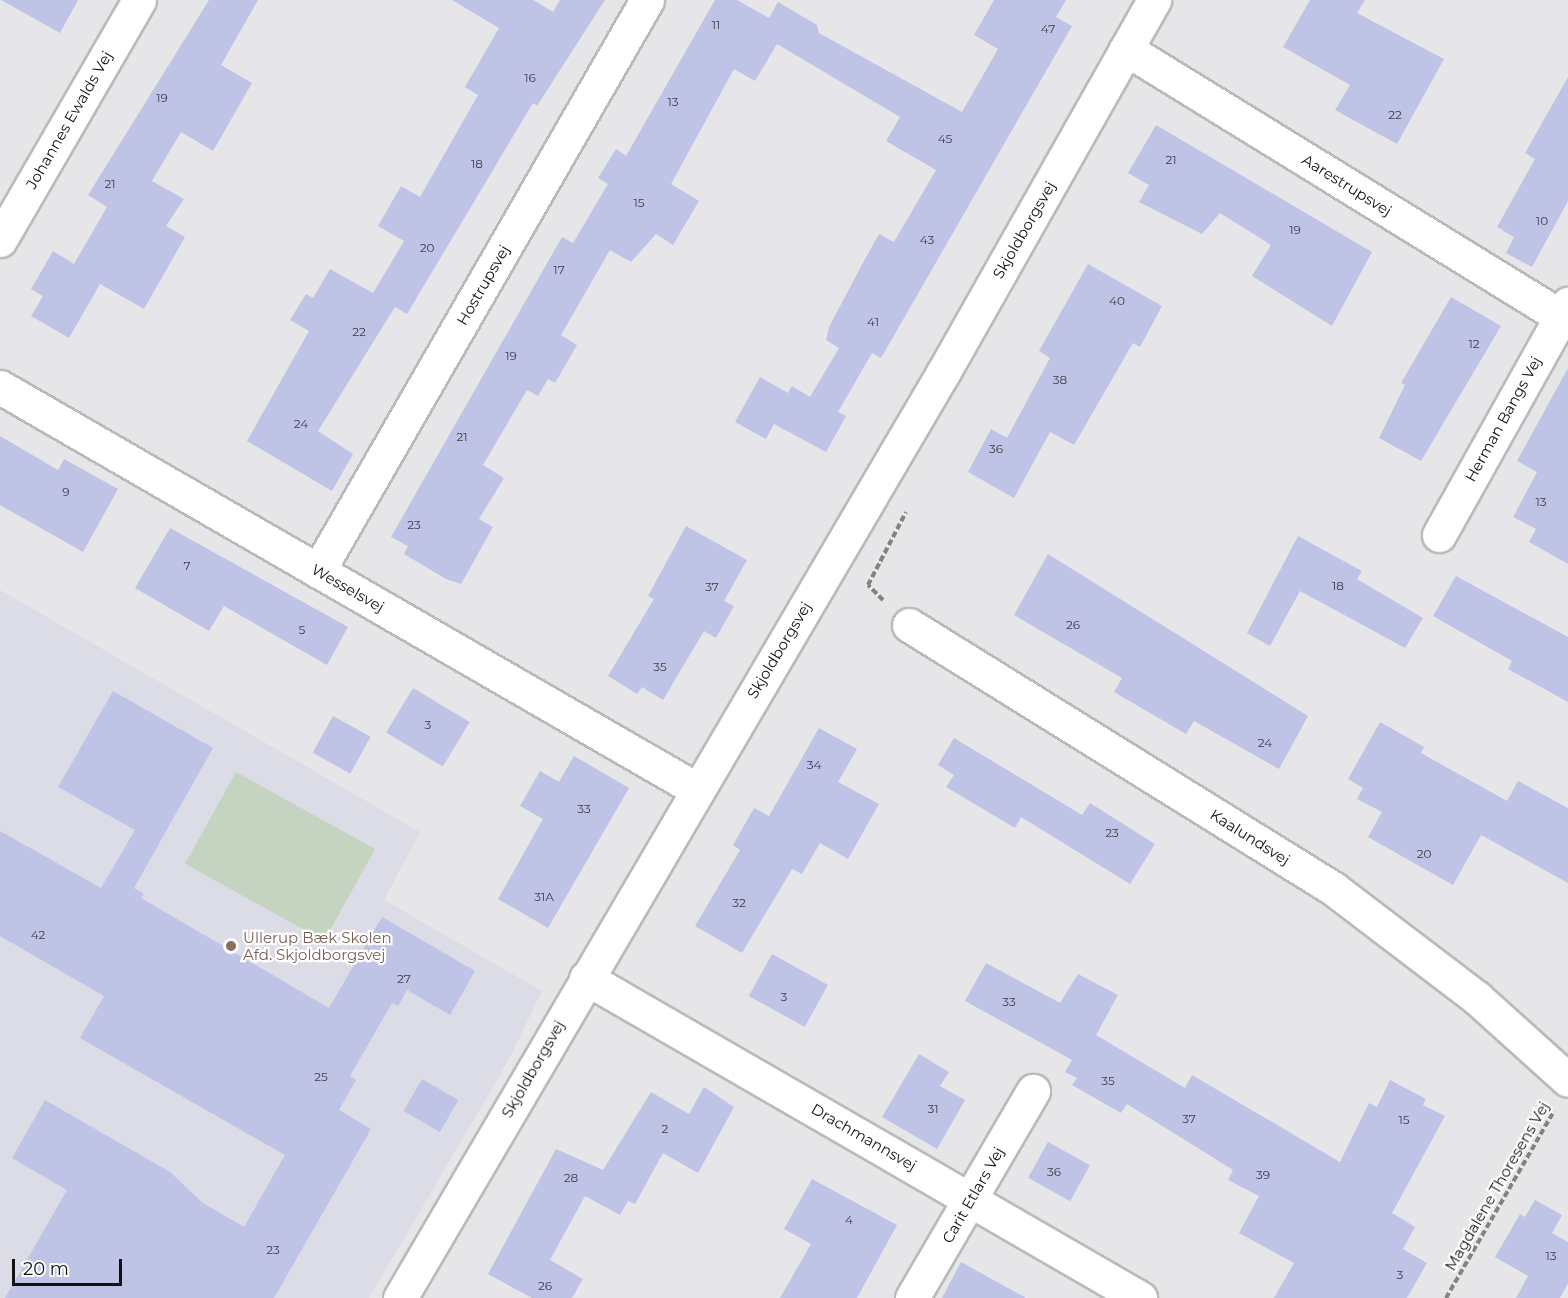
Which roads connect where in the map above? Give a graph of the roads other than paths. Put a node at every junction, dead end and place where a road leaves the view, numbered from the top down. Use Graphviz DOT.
graph roads {
  1 [pos="139,0"];
  2 [pos="647,0"];
  3 [pos="1154,0"];
  4 [pos="1126,49"];
  5 [pos="0,240"];
  6 [pos="1566,314"];
  7 [pos="0,387"];
  8 [pos="1439,535"];
  9 [pos="318,571"];
  10 [pos="909,625"];
  11 [pos="696,789"];
  12 [pos="586,978"];
  13 [pos="1033,1091"];
  14 [pos="1562,1093"];
  15 [pos="971,1198"];
  16 [pos="400,1298"];
  17 [pos="912,1298"];
  18 [pos="1140,1298"];
  1 -- 5 [label="street, Johannes Ewalds Vej"];
  2 -- 9 [label="street, Hostrupsvej"];
  3 -- 4 [label="street, Skjoldborgsvej"];
  4 -- 6 [label="street, Aarestrupsvej"];
  4 -- 11 [label="street, Skjoldborgsvej"];
  6 -- 8 [label="street, Herman Bangs Vej"];
  7 -- 9 [label="street, Wesselsvej"];
  9 -- 11 [label="street, Wesselsvej"];
  10 -- 14 [label="street, Kaalundsvej"];
  11 -- 12 [label="street, Skjoldborgsvej"];
  12 -- 15 [label="street, Drachmannsvej"];
  12 -- 16 [label="street, Skjoldborgsvej"];
  13 -- 15 [label="street, Carit Etlars Vej"];
  15 -- 17 [label="street, Carit Etlars Vej"];
  15 -- 18 [label="street, Drachmannsvej"];
}
